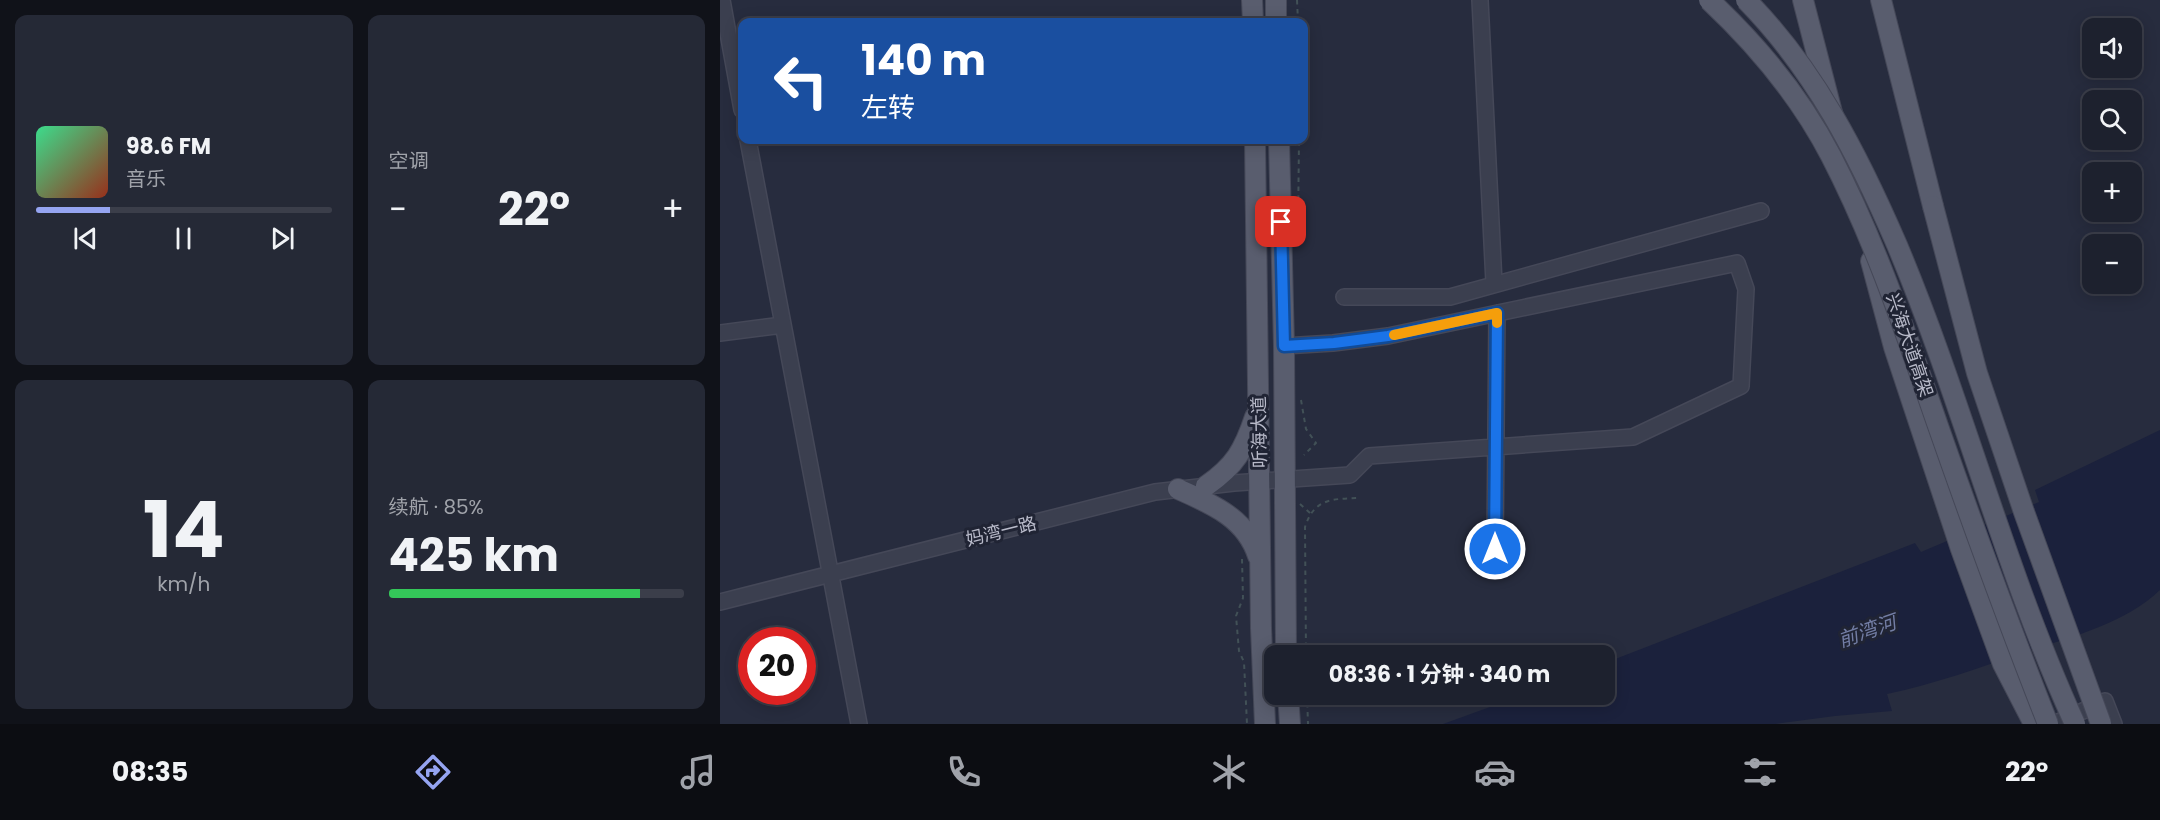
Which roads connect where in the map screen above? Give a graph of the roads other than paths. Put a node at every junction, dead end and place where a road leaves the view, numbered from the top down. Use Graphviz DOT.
graph roads {
  1 [pos="722,0"];
  2 [pos="1252,0"];
  3 [pos="1276,0"];
  4 [pos="1480,0"];
  5 [pos="1709,0"];
  6 [pos="1746,0"];
  7 [pos="1803,0"];
  8 [pos="1881,0"];
  9 [pos="1253,18"];
  10 [pos="1276,18"];
  11 [pos="738,88"];
  12 [pos="749,144"];
  13 [pos="1255,144"];
  14 [pos="1279,144"];
  15 [pos="1761,211"];
  16 [pos="1494,283"];
  17 [pos="1344,297"];
  18 [pos="1497,313"];
  19 [pos="783,325"];
  20 [pos="720,333"];
  21 [pos="1284,346"];
  22 [pos="1259,406"];
  23 [pos="1496,447"];
  24 [pos="1285,480"];
  25 [pos="1260,481"];
  26 [pos="1206,486"];
  27 [pos="1178,489"];
  28 [pos="1495,549"];
  29 [pos="1251,561"];
  30 [pos="830,574"];
  31 [pos="720,602"];
  32 [pos="1286,645"];
  33 [pos="1289,705"];
  34 [pos="859,724"];
  35 [pos="1265,724"];
  36 [pos="1290,724"];
  37 [pos="2034,724"];
  38 [pos="2048,724"];
  39 [pos="2054,724"];
  40 [pos="2075,724"];
  41 [pos="2101,724"];
  42 [pos="2115,724"];
  1 -- 11 [label="street"];
  2 -- 9 [label="main road"];
  3 -- 10 [label="main road"];
  4 -- 16 [label="street"];
  5 -- 38 [label="main road, 兴海大道高架, bridge"];
  6 -- 40 [label="main road, 兴海大道高架, bridge"];
  7 -- 37 [label="main road"];
  8 -- 41 [label="main road, bridge"];
  12 -- 19 [label="street"];
  13 -- 22 [label="main road, 听海大道"];
  14 -- 21 [label="main road, 听海大道"];
  15 -- 16 [label="street"];
  16 -- 17 [label="street"];
  18 -- 21 [label="street"];
  18 -- 23 [label="street"];
  18 -- 23 [label="street, 妈湾一路"];
  19 -- 20 [label="street"];
  19 -- 30 [label="street"];
  21 -- 24 [label="main road, 听海大道"];
  22 -- 25 [label="main road, 听海大道"];
  22 -- 26 [label="main road"];
  23 -- 24 [label="street, 妈湾一路"];
  23 -- 28 [label="street"];
  24 -- 25 [label="street, 妈湾一路"];
  24 -- 32 [label="main road, 听海大道"];
  25 -- 26 [label="street, 妈湾一路"];
  25 -- 29 [label="main road, 听海大道"];
  26 -- 27 [label="street, 妈湾一路"];
  27 -- 29 [label="main road"];
  27 -- 30 [label="street, 妈湾一路"];
  29 -- 35 [label="main road, 听海大道"];
  30 -- 31 [label="street, 妈湾一路"];
  30 -- 34 [label="street"];
  33 -- 36 [label="main road"];
  39 -- 42 [label="street"];
}
